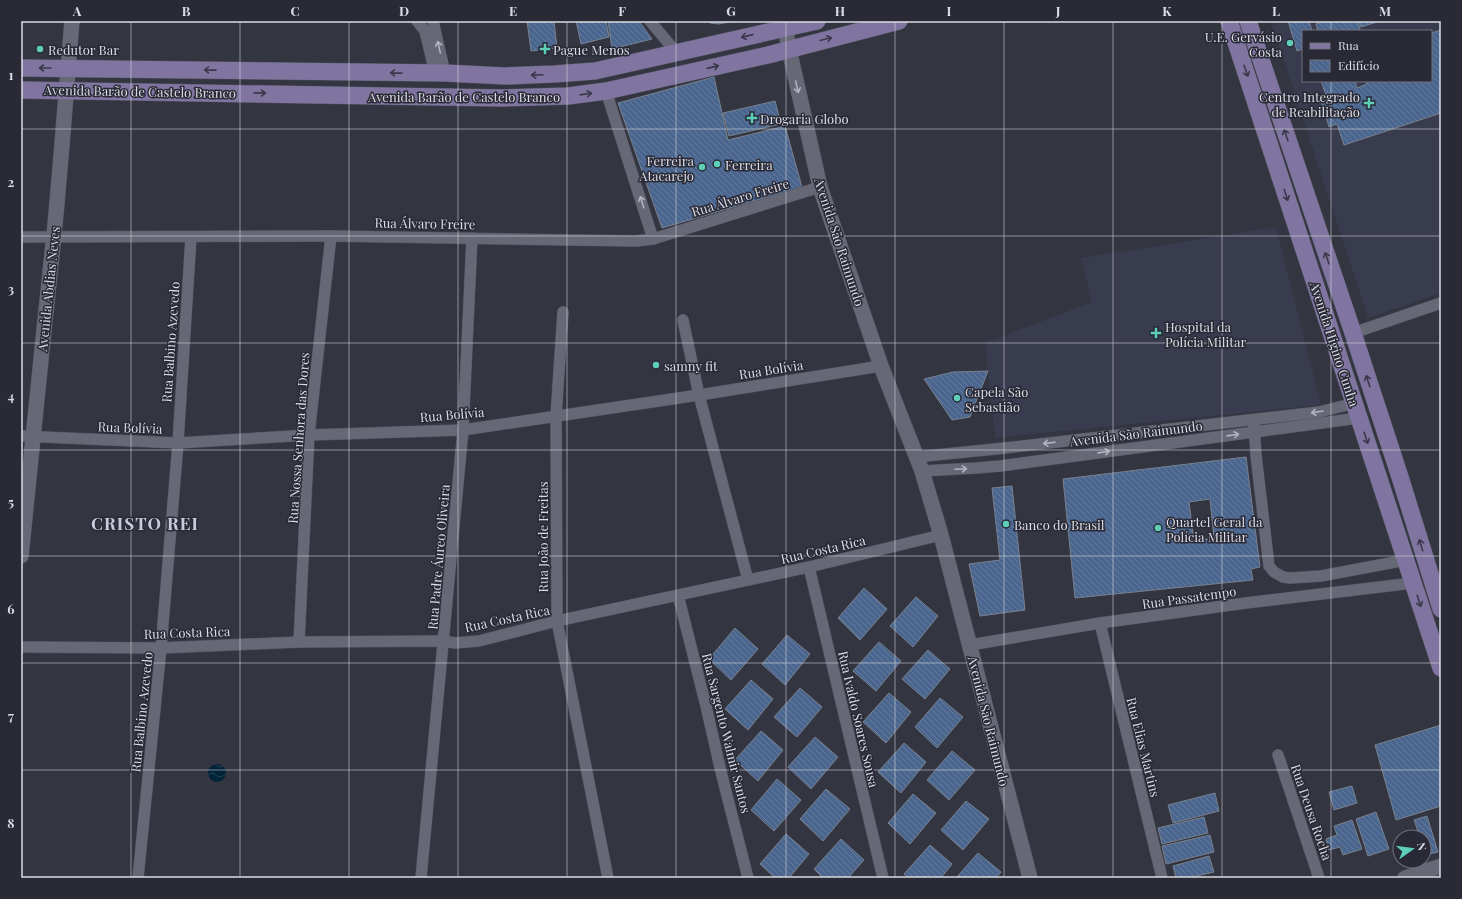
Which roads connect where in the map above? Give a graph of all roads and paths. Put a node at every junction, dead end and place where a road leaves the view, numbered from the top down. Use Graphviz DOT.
graph roads {
  1 [pos="72,21"];
  2 [pos="433,21"];
  3 [pos="650,21"];
  4 [pos="816,21"];
  5 [pos="899,21"];
  6 [pos="1229,21"];
  7 [pos="1248,21"];
  8 [pos="784,24"];
  9 [pos="420,26"];
  10 [pos="789,49"];
  11 [pos="676,52"];
  12 [pos="21,68"];
  13 [pos="68,68"];
  14 [pos="440,73"];
  15 [pos="21,90"];
  16 [pos="67,90"];
  17 [pos="606,91"];
  18 [pos="820,186"];
  19 [pos="21,236"];
  20 [pos="54,236"];
  21 [pos="331,236"];
  22 [pos="191,237"];
  23 [pos="472,238"];
  24 [pos="653,239"];
  25 [pos="1441,303"];
  26 [pos="563,312"];
  27 [pos="683,320"];
  28 [pos="1353,333"];
  29 [pos="881,366"];
  30 [pos="699,395"];
  31 [pos="1357,410"];
  32 [pos="556,416"];
  33 [pos="1254,420"];
  34 [pos="463,430"];
  35 [pos="1254,432"];
  36 [pos="26,436"];
  37 [pos="309,436"];
  38 [pos="178,443"];
  39 [pos="916,456"];
  40 [pos="922,471"];
  41 [pos="941,535"];
  42 [pos="21,556"];
  43 [pos="1406,560"];
  44 [pos="809,567"];
  45 [pos="1321,576"];
  46 [pos="748,580"];
  47 [pos="1413,583"];
  48 [pos="1326,593"];
  49 [pos="678,596"];
  50 [pos="1441,608"];
  51 [pos="557,621"];
  52 [pos="1100,623"];
  53 [pos="444,641"];
  54 [pos="299,642"];
  55 [pos="970,645"];
  56 [pos="21,647"];
  57 [pos="161,648"];
  58 [pos="1441,668"];
  59 [pos="1278,755"];
  60 [pos="1441,866"];
  61 [pos="138,878"];
  62 [pos="421,878"];
  63 [pos="608,878"];
  64 [pos="748,878"];
  65 [pos="882,878"];
  66 [pos="1030,878"];
  67 [pos="1162,878"];
  68 [pos="1319,878"];
  69 [pos="1408,878"];
  1 -- 13 [label="street, Avenida Abdias Neves"];
  2 -- 9 [label="street"];
  14 -- 2 [label="street, one-way"];
  3 -- 11 [label="street"];
  4 -- 8 [label="main road, Avenida Barão de Castelo Branco"];
  10 -- 5 [label="main road, Avenida Barão de Castelo Branco, one-way"];
  6 -- 31 [label="main road, Avenida Higino Cunha, one-way"];
  28 -- 7 [label="main road, Avenida Higino Cunha, one-way"];
  8 -- 10 [label="street, Avenida São Raimundo"];
  8 -- 11 [label="main road, Avenida Barão de Castelo Branco, one-way"];
  9 -- 14 [label="street"];
  17 -- 10 [label="main road, Avenida Barão de Castelo Branco, one-way"];
  10 -- 18 [label="street, Avenida São Raimundo, one-way"];
  11 -- 14 [label="main road, Avenida Barão de Castelo Branco, one-way"];
  13 -- 12 [label="main road, Avenida Barão de Castelo Branco, one-way"];
  14 -- 13 [label="main road, Avenida Barão de Castelo Branco, one-way"];
  13 -- 16 [label="street, Avenida Abdias Neves"];
  15 -- 16 [label="main road, Avenida Barão de Castelo Branco"];
  16 -- 17 [label="main road, Avenida Barão de Castelo Branco, one-way"];
  16 -- 20 [label="street, Avenida Abdias Neves"];
  24 -- 17 [label="street, one-way"];
  18 -- 24 [label="street, Rua Álvaro Freire"];
  18 -- 29 [label="street, Avenida São Raimundo"];
  19 -- 20 [label="street, Rua Álvaro Freire"];
  20 -- 22 [label="street, Rua Álvaro Freire"];
  20 -- 36 [label="street, Avenida Abdias Neves"];
  21 -- 22 [label="street, Rua Álvaro Freire"];
  21 -- 23 [label="street, Rua Álvaro Freire"];
  21 -- 37 [label="street, Rua Nossa Senhora das Dores"];
  22 -- 38 [label="street, Rua Balbino Azevedo"];
  23 -- 24 [label="street, Rua Álvaro Freire"];
  23 -- 34 [label="street, Rua Padre Áureo Oliveira"];
  25 -- 28 [label="street"];
  26 -- 32 [label="street, Rua João de Freitas"];
  27 -- 30 [label="street"];
  50 -- 28 [label="main road, Avenida Higino Cunha, one-way"];
  29 -- 30 [label="street, Rua Bolívia"];
  29 -- 39 [label="street, Avenida São Raimundo"];
  30 -- 32 [label="street, Rua Bolívia"];
  30 -- 46 [label="street"];
  31 -- 33 [label="street, Avenida São Raimundo, one-way"];
  31 -- 35 [label="street, Avenida São Raimundo"];
  31 -- 43 [label="main road, Avenida Higino Cunha, one-way"];
  32 -- 34 [label="street, Rua Bolívia"];
  32 -- 51 [label="street, Rua João de Freitas"];
  33 -- 35 [label="street"];
  33 -- 39 [label="street, Avenida São Raimundo, one-way"];
  34 -- 37 [label="street, Rua Bolívia"];
  34 -- 53 [label="street, Rua Padre Áureo Oliveira"];
  40 -- 35 [label="street, Avenida São Raimundo, one-way"];
  35 -- 45 [label="street"];
  36 -- 38 [label="street, Rua Bolívia"];
  36 -- 42 [label="street, Avenida Abdias Neves"];
  37 -- 38 [label="street, Rua Bolívia"];
  37 -- 54 [label="street, Rua Nossa Senhora das Dores"];
  38 -- 57 [label="street, Rua Balbino Azevedo"];
  39 -- 40 [label="street, Avenida São Raimundo"];
  40 -- 41 [label="street, Avenida São Raimundo"];
  41 -- 44 [label="street, Rua Costa Rica"];
  41 -- 55 [label="street, Avenida São Raimundo"];
  43 -- 45 [label="street"];
  43 -- 47 [label="main road, Avenida Higino Cunha"];
  44 -- 46 [label="street, Rua Costa Rica"];
  44 -- 65 [label="street, Rua Ivaldo Soares Sousa"];
  45 -- 48 [label="street"];
  46 -- 49 [label="street, Rua Costa Rica"];
  47 -- 48 [label="street, Rua Passatempo"];
  47 -- 58 [label="main road, Avenida Higino Cunha, one-way"];
  48 -- 52 [label="street, Rua Passatempo"];
  49 -- 51 [label="street, Rua Costa Rica"];
  49 -- 64 [label="street, Rua Sargento Walmir Santos"];
  51 -- 53 [label="street, Rua Costa Rica"];
  51 -- 63 [label="street, Rua João de Freitas"];
  52 -- 55 [label="street, Rua Passatempo"];
  52 -- 67 [label="street, Rua Elias Martins"];
  53 -- 54 [label="street, Rua Costa Rica"];
  53 -- 62 [label="street, Rua Padre Áureo Oliveira"];
  54 -- 57 [label="street, Rua Costa Rica"];
  55 -- 66 [label="street, Avenida São Raimundo"];
  56 -- 57 [label="street, Rua Costa Rica"];
  57 -- 61 [label="street, Rua Balbino Azevedo"];
  59 -- 68 [label="street, Rua Deusa Rocha"];
  60 -- 69 [label="street"];
}
